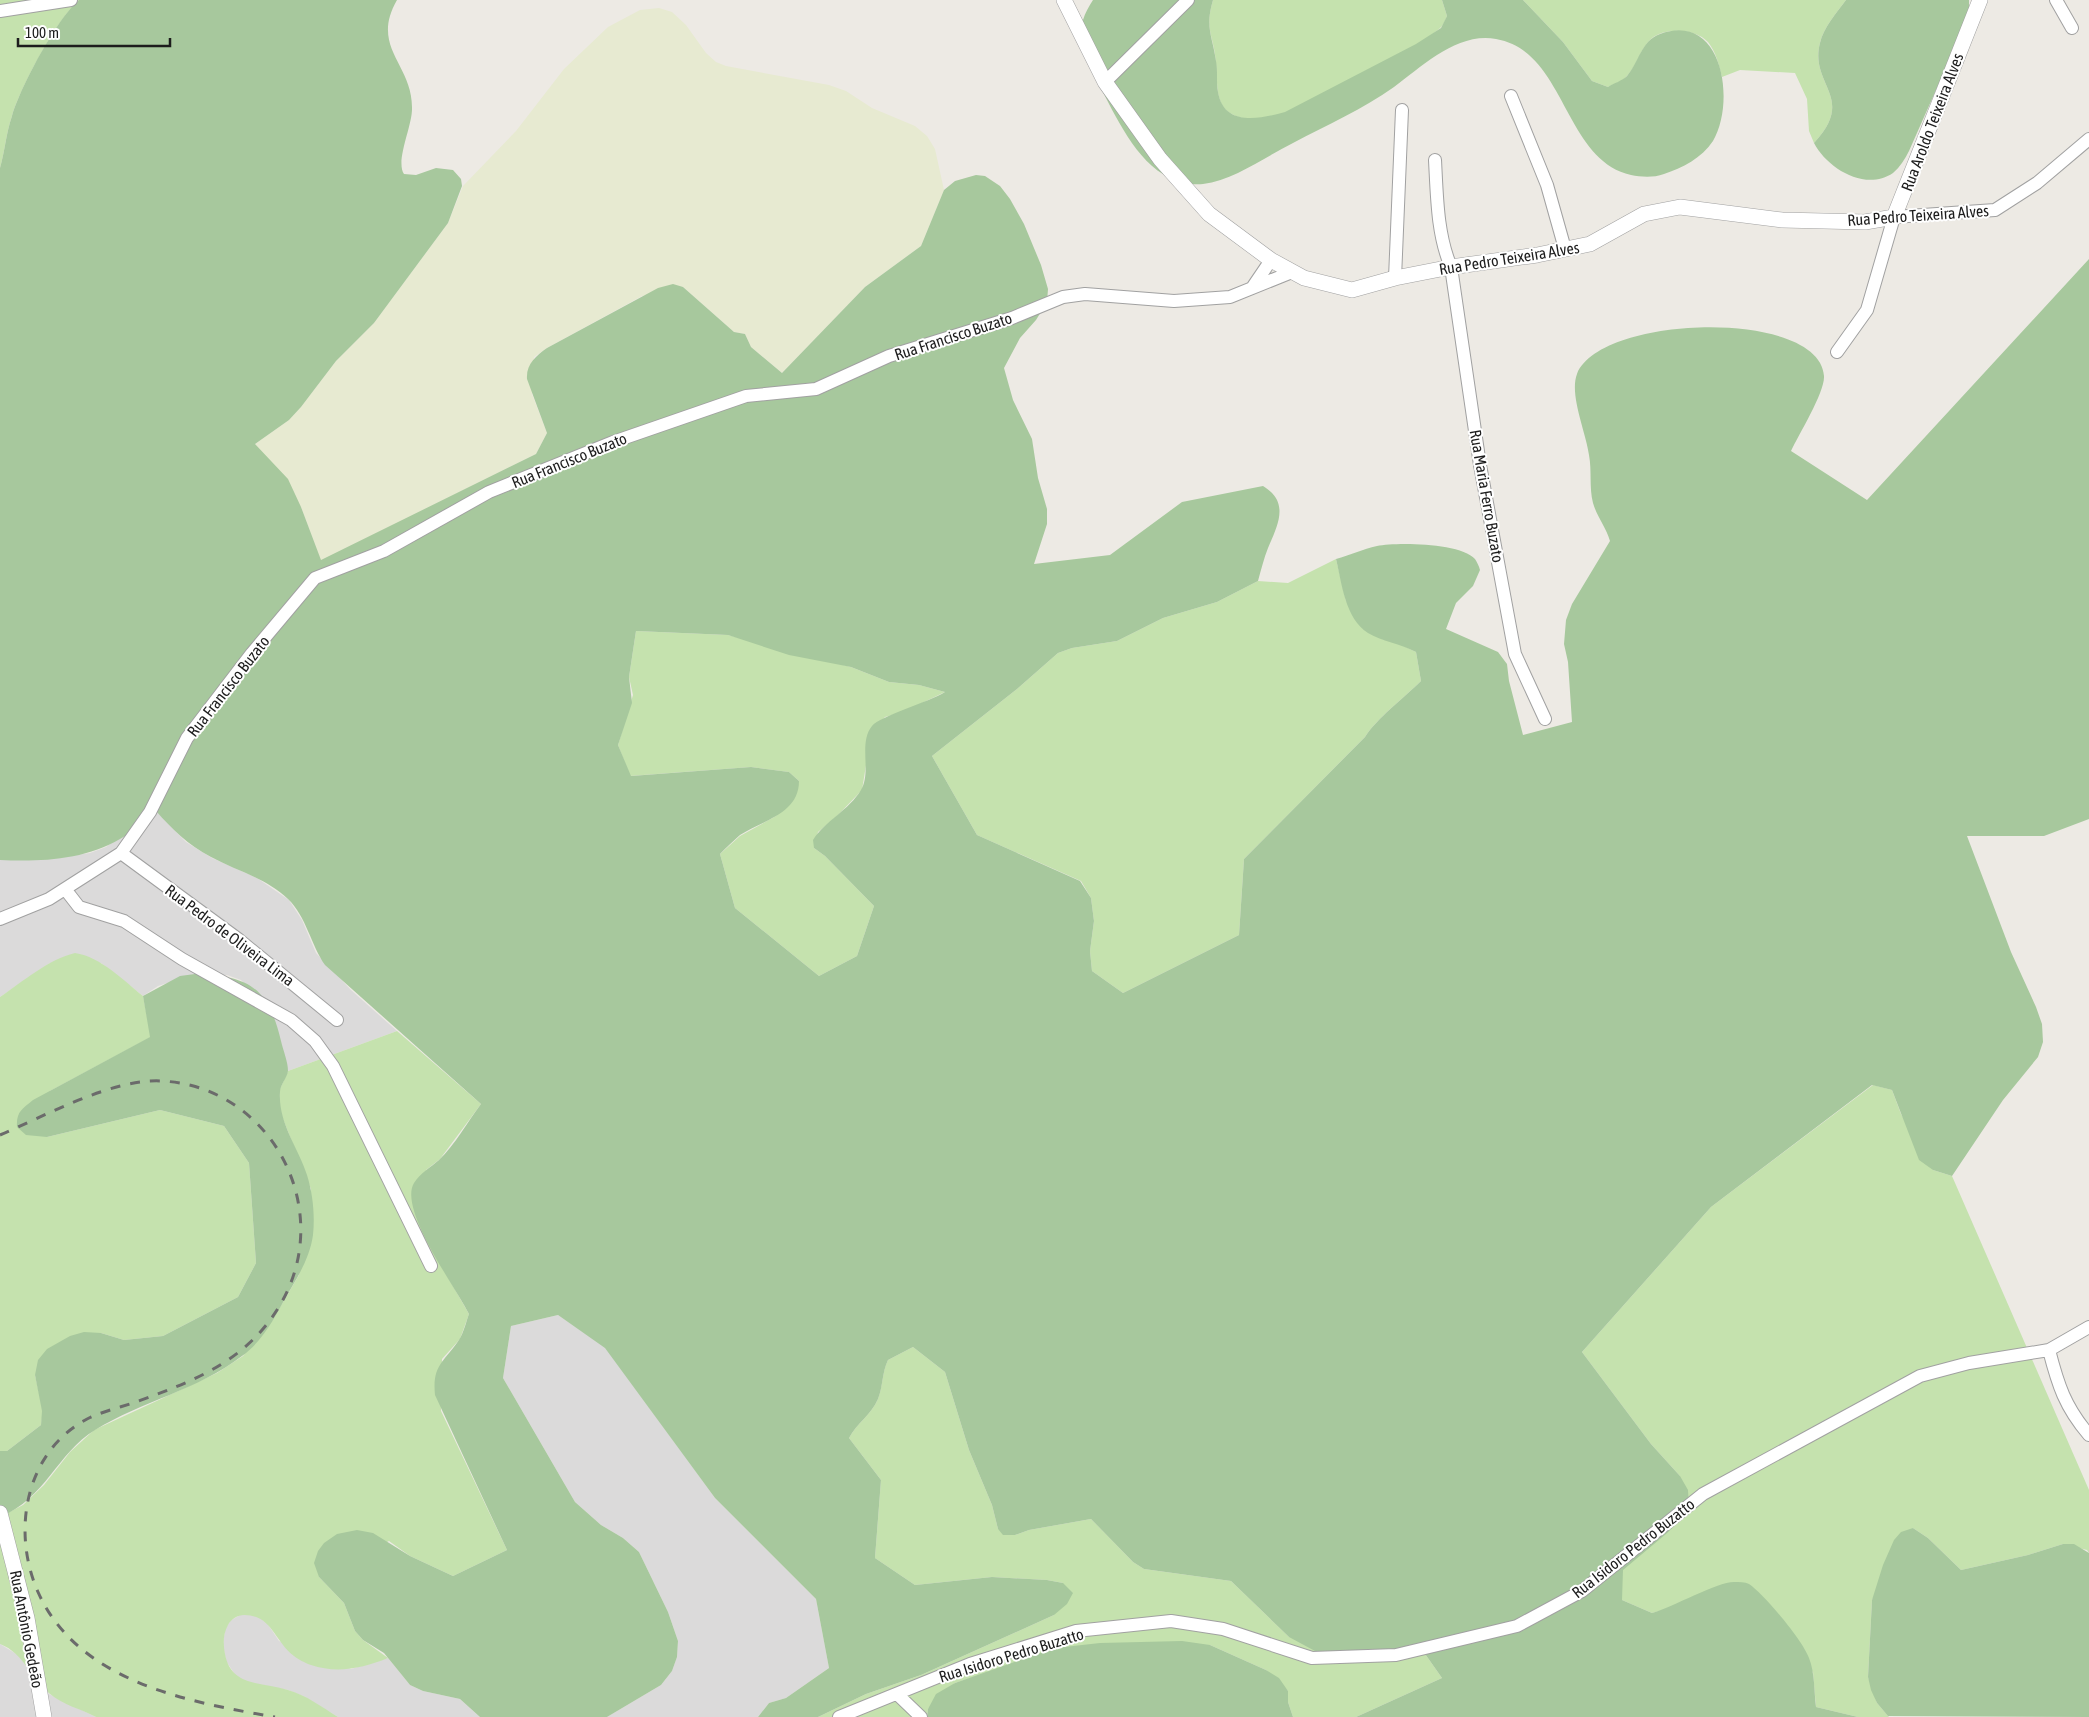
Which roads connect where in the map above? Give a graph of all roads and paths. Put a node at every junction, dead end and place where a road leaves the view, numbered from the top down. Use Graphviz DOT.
graph roads {
  1 [pos="71,0"];
  2 [pos="1064,0"];
  3 [pos="1188,0"];
  4 [pos="1980,0"];
  5 [pos="2056,0"];
  6 [pos="0,11"];
  7 [pos="2072,28"];
  8 [pos="1105,82"];
  9 [pos="1511,96"];
  10 [pos="1402,110"];
  11 [pos="2089,138"];
  12 [pos="1435,160"];
  13 [pos="1894,217"];
  14 [pos="1565,249"];
  15 [pos="1271,260"];
  16 [pos="1451,267"];
  17 [pos="1292,272"];
  18 [pos="1395,278"];
  19 [pos="1252,288"];
  20 [pos="1837,352"];
  21 [pos="1545,719"];
  22 [pos="121,853"];
  23 [pos="65,889"];
  24 [pos="0,919"];
  25 [pos="337,1020"];
  26 [pos="431,1266"];
  27 [pos="2089,1327"];
  28 [pos="2049,1350"];
  29 [pos="2089,1435"];
  30 [pos="0,1513"];
  31 [pos="897,1694"];
  32 [pos="44,1717"];
  33 [pos="839,1717"];
  34 [pos="921,1717"];
  1 -- 6 [label="street"];
  2 -- 8 [label="street, Rua Pedro Teixeira Alves"];
  3 -- 8 [label="street"];
  4 -- 13 [label="street, Rua Aroldo Teixeira Alves"];
  5 -- 7 [label="street"];
  8 -- 15 [label="street, Rua Pedro Teixeira Alves"];
  9 -- 14 [label="street"];
  10 -- 18 [label="street"];
  11 -- 13 [label="street, Rua Pedro Teixeira Alves"];
  12 -- 16 [label="street, Rua Maria Ferro Buzato"];
  13 -- 14 [label="street, Rua Pedro Teixeira Alves"];
  13 -- 20 [label="street, Rua Aroldo Teixeira Alves"];
  14 -- 16 [label="street, Rua Pedro Teixeira Alves"];
  15 -- 17 [label="street, Rua Pedro Teixeira Alves"];
  15 -- 19 [label="street"];
  16 -- 18 [label="street, Rua Pedro Teixeira Alves"];
  16 -- 21 [label="street, Rua Maria Ferro Buzato"];
  17 -- 18 [label="street, Rua Pedro Teixeira Alves"];
  17 -- 19 [label="street, Rua Francisco Buzato"];
  19 -- 22 [label="street, Rua Francisco Buzato"];
  22 -- 23 [label="street, Rua Francisco Buzato"];
  22 -- 25 [label="street, Rua Pedro de Oliveira Lima"];
  23 -- 24 [label="street, Rua Francisco Buzato"];
  23 -- 26 [label="street"];
  27 -- 28 [label="street, Rua Isidoro Pedro Buzatto"];
  28 -- 29 [label="street"];
  28 -- 31 [label="street, Rua Isidoro Pedro Buzatto"];
  30 -- 32 [label="street, Rua Antônio Gedeão"];
  31 -- 33 [label="street, Rua Isidoro Pedro Buzatto"];
  31 -- 34 [label="street"];
}
